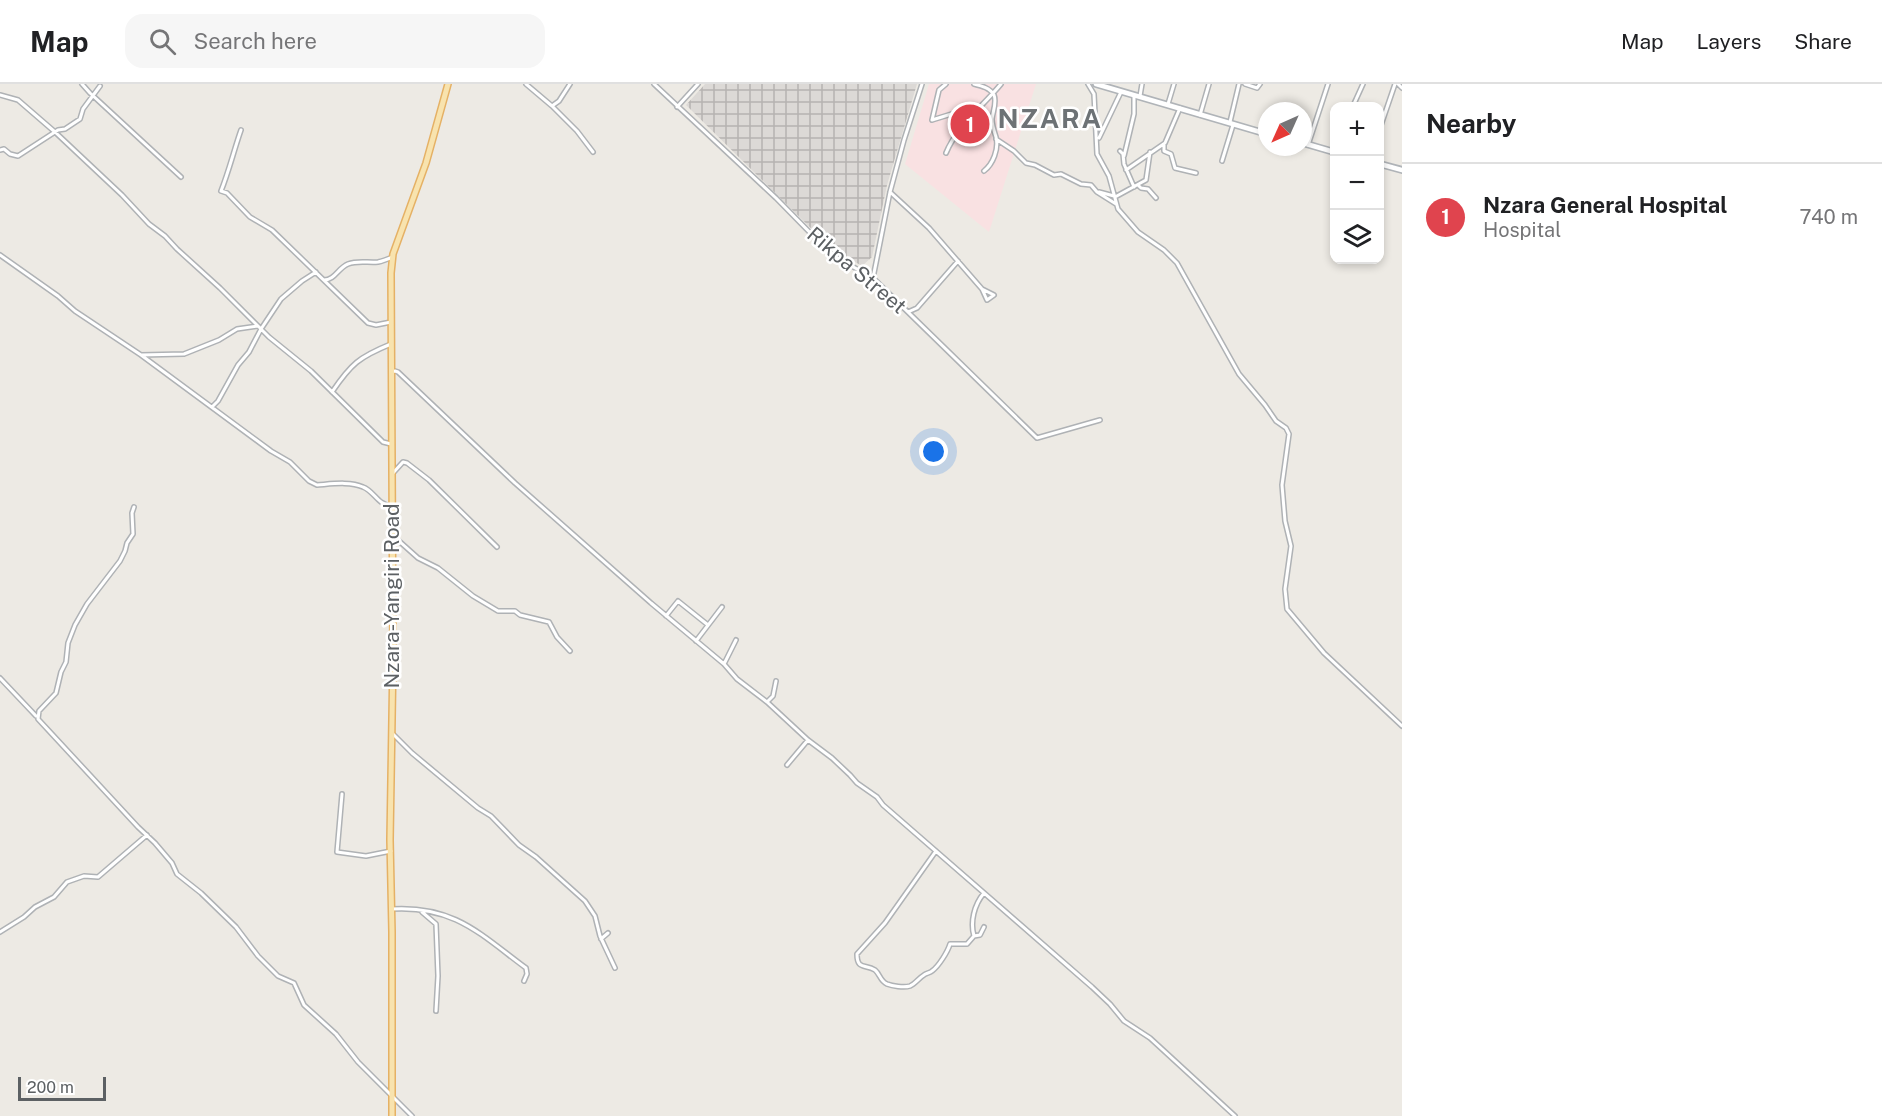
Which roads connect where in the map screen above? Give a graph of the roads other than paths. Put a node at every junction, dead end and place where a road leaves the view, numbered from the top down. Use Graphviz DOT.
graph roads {
  1 [pos="82,84"];
  2 [pos="448,84"];
  3 [pos="526,84"];
  4 [pos="570,84"];
  5 [pos="654,84"];
  6 [pos="698,84"];
  7 [pos="922,84"];
  8 [pos="946,84"];
  9 [pos="974,84"];
  10 [pos="1001,84"];
  11 [pos="1088,84"];
  12 [pos="1096,84"];
  13 [pos="1142,84"];
  14 [pos="1174,84"];
  15 [pos="1209,84"];
  16 [pos="1239,84"];
  17 [pos="1245,84"];
  18 [pos="1260,84"];
  19 [pos="1328,84"];
  20 [pos="1363,84"];
  21 [pos="1397,84"];
  22 [pos="1109,85"];
  23 [pos="100,86"];
  24 [pos="1402,88"];
  25 [pos="1122,91"];
  26 [pos="993,94"];
  27 [pos="0,95"];
  28 [pos="1137,95"];
  29 [pos="93,96"];
  30 [pos="1355,102"];
  31 [pos="1168,104"];
  32 [pos="552,106"];
  33 [pos="677,107"];
  34 [pos="971,108"];
  35 [pos="1180,108"];
  36 [pos="1200,115"];
  37 [pos="1384,117"];
  38 [pos="1231,124"];
  39 [pos="1312,126"];
  40 [pos="241,130"];
  41 [pos="55,132"];
  42 [pos="1258,132"];
  43 [pos="996,139"];
  44 [pos="1098,140"];
  45 [pos="1165,143"];
  46 [pos="1312,146"];
  47 [pos="0,150"];
  48 [pos="1330,151"];
  49 [pos="593,152"];
  50 [pos="1120,152"];
  51 [pos="1150,152"];
  52 [pos="946,153"];
  53 [pos="1124,156"];
  54 [pos="1222,161"];
  55 [pos="1384,165"];
  56 [pos="1126,170"];
  57 [pos="1402,170"];
  58 [pos="984,171"];
  59 [pos="1196,173"];
  60 [pos="181,177"];
  61 [pos="1138,185"];
  62 [pos="1134,187"];
  63 [pos="890,192"];
  64 [pos="1097,192"];
  65 [pos="1114,197"];
  66 [pos="1156,198"];
  67 [pos="1116,204"];
  68 [pos="0,255"];
  69 [pos="393,257"];
  70 [pos="958,261"];
  71 [pos="316,272"];
  72 [pos="323,279"];
  73 [pos="332,279"];
  74 [pos="873,279"];
  75 [pos="327,284"];
  76 [pos="982,289"];
  77 [pos="908,312"];
  78 [pos="391,322"];
  79 [pos="259,328"];
  80 [pos="391,344"];
  81 [pos="141,355"];
  82 [pos="391,372"];
  83 [pos="332,392"];
  84 [pos="212,407"];
  85 [pos="1100,420"];
  86 [pos="391,444"];
  87 [pos="391,474"];
  88 [pos="391,506"];
  89 [pos="134,507"];
  90 [pos="391,539"];
  91 [pos="497,547"];
  92 [pos="722,607"];
  93 [pos="666,616"];
  94 [pos="708,625"];
  95 [pos="736,640"];
  96 [pos="696,641"];
  97 [pos="570,651"];
  98 [pos="724,664"];
  99 [pos="0,678"];
  100 [pos="776,681"];
  101 [pos="767,702"];
  102 [pos="37,716"];
  103 [pos="1402,726"];
  104 [pos="391,731"];
  105 [pos="808,740"];
  106 [pos="787,765"];
  107 [pos="342,794"];
  108 [pos="147,835"];
  109 [pos="391,851"];
  110 [pos="936,852"];
  111 [pos="984,893"];
  112 [pos="391,909"];
  113 [pos="420,911"];
  114 [pos="984,927"];
  115 [pos="0,932"];
  116 [pos="608,933"];
  117 [pos="974,936"];
  118 [pos="601,939"];
  119 [pos="615,968"];
  120 [pos="524,981"];
  121 [pos="436,1011"];
  122 [pos="392,1097"];
  123 [pos="392,1116"];
  124 [pos="412,1116"];
  125 [pos="1235,1116"];
  1 -- 29 [label="street"];
  2 -- 69 [label="main road, Nzara-Yangiri Road"];
  3 -- 32 [label="street"];
  4 -- 32 [label="street"];
  5 -- 33 [label="street, Rikpa Street"];
  6 -- 33 [label="street"];
  7 -- 63 [label="street"];
  8 -- 34 [label="street"];
  9 -- 26 [label="street"];
  10 -- 26 [label="street"];
  11 -- 44 [label="street"];
  12 -- 22 [label="street"];
  13 -- 28 [label="street"];
  14 -- 31 [label="street"];
  15 -- 36 [label="street"];
  16 -- 38 [label="street"];
  17 -- 18 [label="street"];
  19 -- 39 [label="street"];
  20 -- 30 [label="street"];
  21 -- 24 [label="street"];
  21 -- 37 [label="street"];
  22 -- 25 [label="street"];
  23 -- 29 [label="street"];
  25 -- 28 [label="street"];
  25 -- 44 [label="street"];
  26 -- 43 [label="street"];
  26 -- 52 [label="street"];
  27 -- 41 [label="street"];
  28 -- 31 [label="street"];
  28 -- 53 [label="street"];
  29 -- 41 [label="street"];
  29 -- 60 [label="street"];
  31 -- 35 [label="street"];
  32 -- 49 [label="street"];
  33 -- 74 [label="street, Rikpa Street"];
  35 -- 36 [label="street"];
  35 -- 45 [label="street"];
  36 -- 38 [label="street"];
  38 -- 42 [label="street"];
  38 -- 54 [label="street"];
  40 -- 71 [label="street"];
  41 -- 47 [label="street"];
  41 -- 79 [label="street"];
  43 -- 58 [label="street"];
  43 -- 64 [label="street"];
  44 -- 65 [label="street"];
  45 -- 51 [label="street"];
  45 -- 59 [label="street"];
  46 -- 48 [label="street"];
  50 -- 53 [label="street"];
  51 -- 56 [label="street"];
  51 -- 61 [label="street"];
  53 -- 56 [label="street"];
  55 -- 57 [label="street"];
  56 -- 62 [label="street"];
  61 -- 62 [label="street"];
  61 -- 66 [label="street"];
  62 -- 65 [label="street"];
  63 -- 70 [label="street"];
  63 -- 74 [label="street"];
  64 -- 65 [label="street"];
  64 -- 67 [label="street"];
  65 -- 67 [label="street"];
  67 -- 103 [label="street"];
  68 -- 81 [label="street"];
  69 -- 73 [label="street"];
  69 -- 78 [label="main road, Nzara-Yangiri Road"];
  70 -- 76 [label="street"];
  70 -- 77 [label="street"];
  71 -- 72 [label="street"];
  71 -- 79 [label="street"];
  72 -- 73 [label="street"];
  72 -- 75 [label="street"];
  73 -- 75 [label="street"];
  74 -- 77 [label="street, Rikpa Street"];
  75 -- 78 [label="street"];
  77 -- 85 [label="street, Rikpa Street"];
  78 -- 80 [label="main road, Nzara-Yangiri Road"];
  79 -- 81 [label="street"];
  79 -- 83 [label="street"];
  79 -- 84 [label="street"];
  80 -- 82 [label="main road, Nzara-Yangiri Road"];
  80 -- 83 [label="street"];
  81 -- 84 [label="street"];
  82 -- 86 [label="main road, Nzara-Yangiri Road"];
  82 -- 93 [label="street"];
  83 -- 86 [label="street"];
  84 -- 88 [label="street"];
  86 -- 87 [label="main road, Nzara-Yangiri Road"];
  87 -- 88 [label="main road, Nzara-Yangiri Road"];
  87 -- 91 [label="street"];
  88 -- 90 [label="main road, Nzara-Yangiri Road"];
  89 -- 102 [label="street"];
  90 -- 97 [label="street"];
  90 -- 104 [label="main road, Nzara-Yangiri Road"];
  92 -- 94 [label="street"];
  93 -- 94 [label="street"];
  93 -- 96 [label="street"];
  94 -- 96 [label="street"];
  95 -- 98 [label="street"];
  96 -- 98 [label="street"];
  98 -- 101 [label="street"];
  99 -- 102 [label="street"];
  100 -- 101 [label="street"];
  101 -- 105 [label="street"];
  102 -- 108 [label="street"];
  104 -- 109 [label="main road, Nzara-Yangiri Road"];
  104 -- 118 [label="street"];
  105 -- 106 [label="street"];
  105 -- 110 [label="street"];
  107 -- 109 [label="street"];
  108 -- 115 [label="street"];
  108 -- 122 [label="street"];
  109 -- 112 [label="main road, Nzara-Yangiri Road"];
  110 -- 111 [label="street"];
  110 -- 117 [label="street"];
  111 -- 117 [label="street"];
  111 -- 125 [label="street"];
  112 -- 113 [label="street"];
  112 -- 122 [label="main road, Nzara-Yangiri Road"];
  113 -- 120 [label="street"];
  113 -- 121 [label="street"];
  114 -- 117 [label="street"];
  116 -- 118 [label="street"];
  118 -- 119 [label="street"];
  122 -- 123 [label="main road, Nzara-Yangiri Road"];
  122 -- 124 [label="street"];
}
